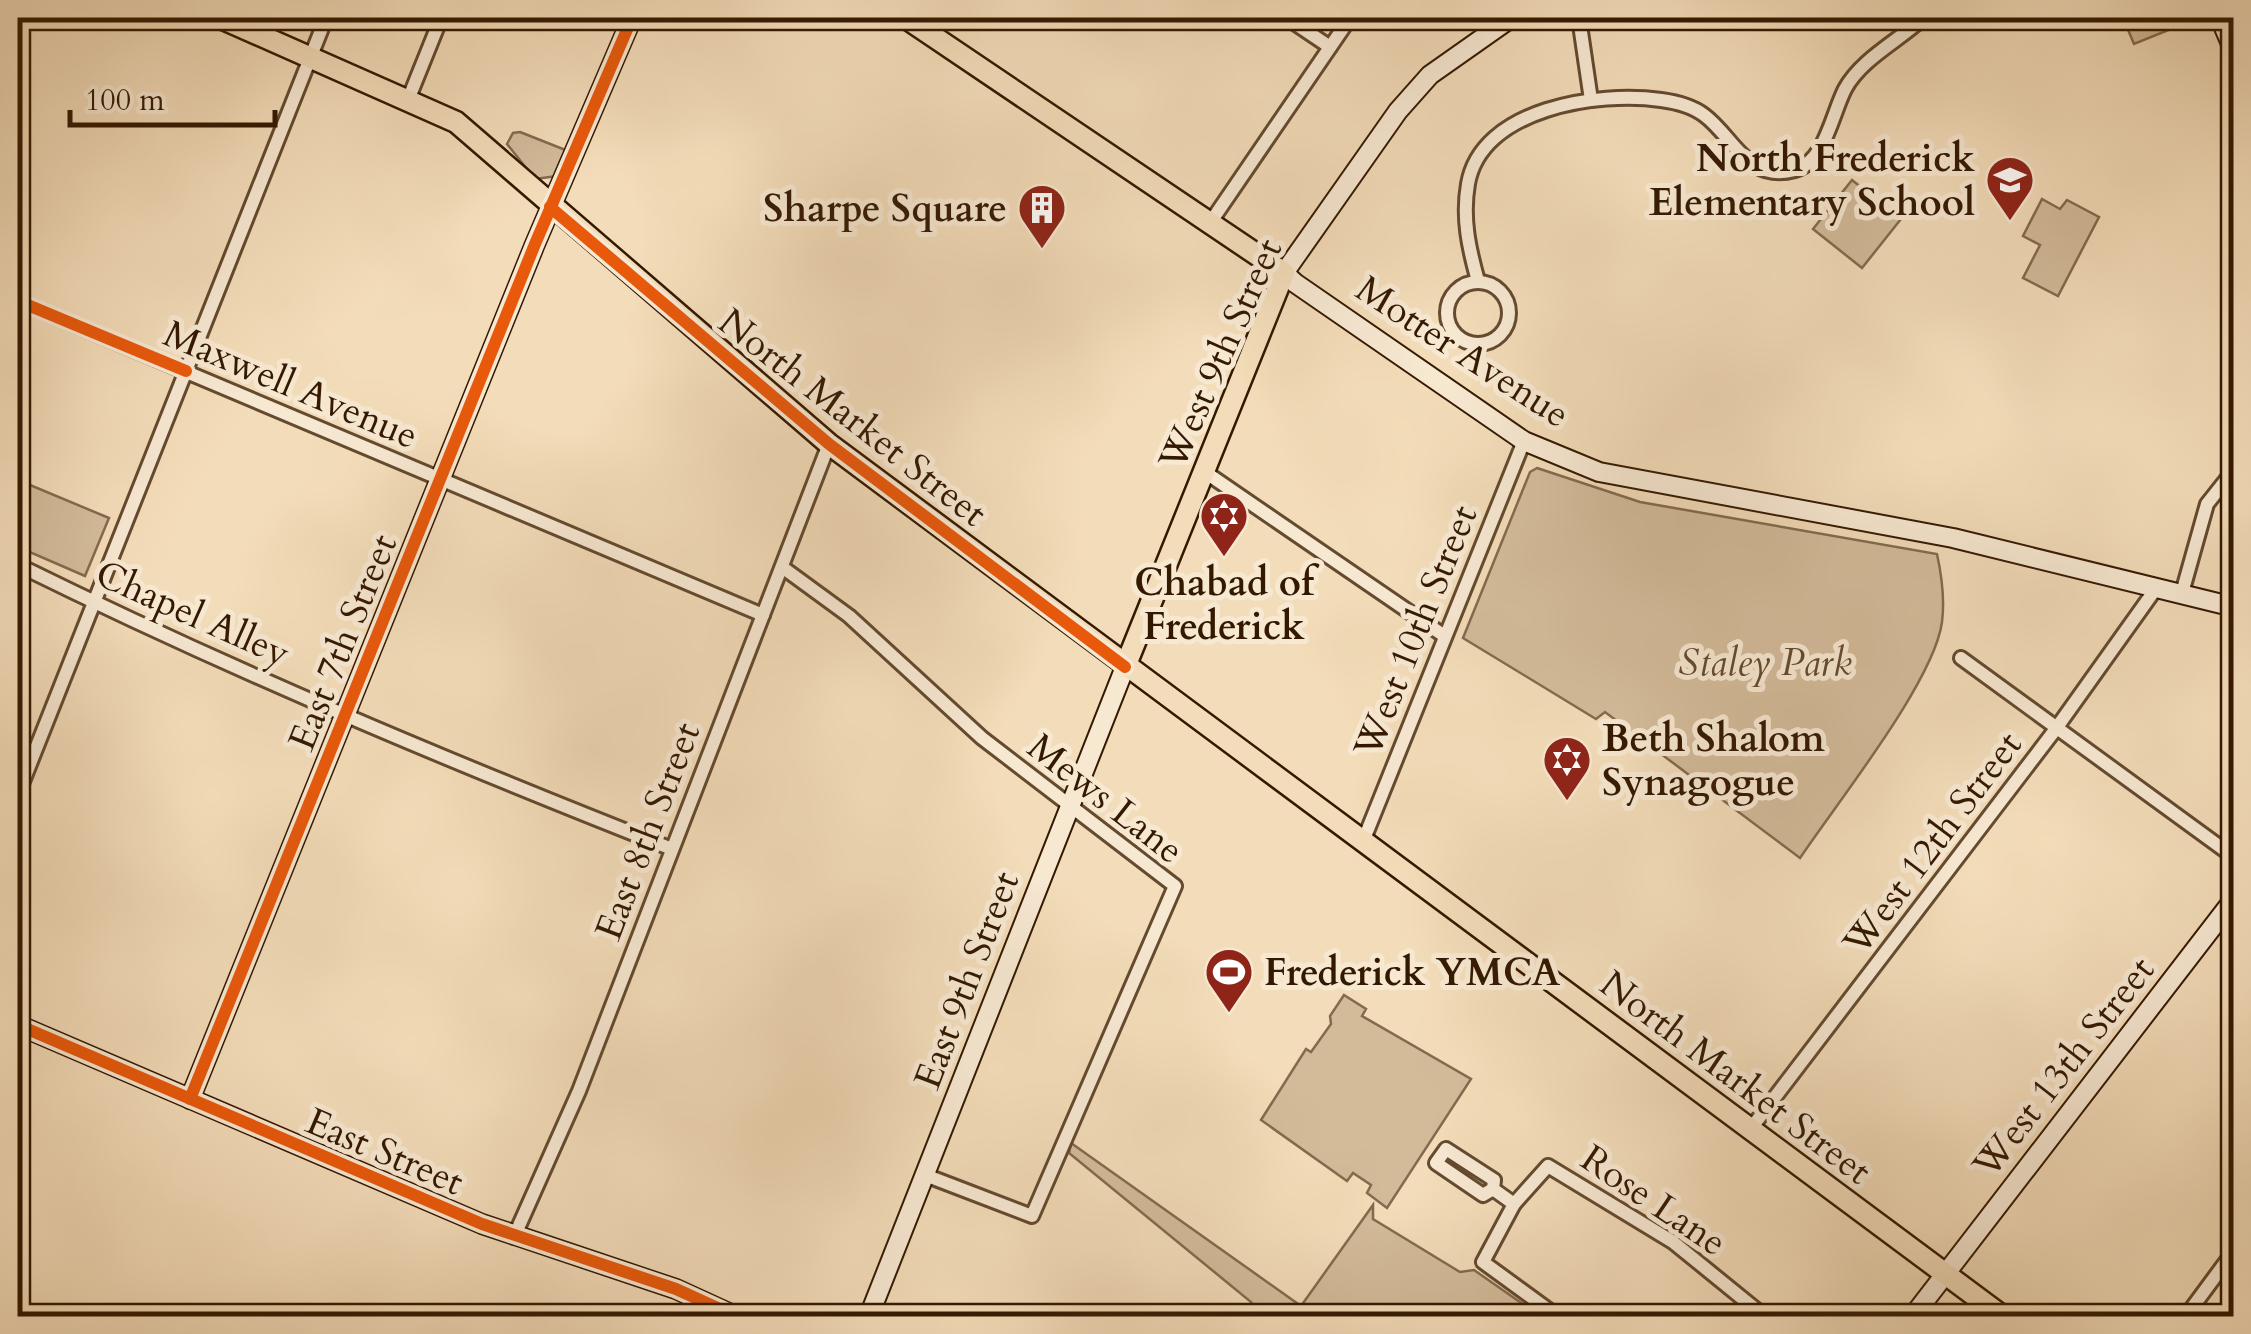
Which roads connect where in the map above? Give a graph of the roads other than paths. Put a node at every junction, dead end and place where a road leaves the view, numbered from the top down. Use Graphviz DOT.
graph roads {
  1 [pos="22,18"];
  2 [pos="221,18"];
  3 [pos="326,18"];
  4 [pos="442,18"];
  5 [pos="632,18"];
  6 [pos="906,18"];
  7 [pos="1287,18"];
  8 [pos="1350,18"];
  9 [pos="1511,18"];
  10 [pos="1576,18"];
  11 [pos="1924,18"];
  12 [pos="2220,18"];
  13 [pos="937,26"];
  14 [pos="18,30"];
  15 [pos="1330,46"];
  16 [pos="2234,51"];
  17 [pos="310,56"];
  18 [pos="408,100"];
  19 [pos="1591,100"];
  20 [pos="550,207"];
  21 [pos="1210,223"];
  22 [pos="1284,274"];
  23 [pos="1478,282"];
  24 [pos="18,301"];
  25 [pos="186,371"];
  26 [pos="1524,441"];
  27 [pos="829,444"];
  28 [pos="2234,470"];
  29 [pos="1204,472"];
  30 [pos="439,481"];
  31 [pos="18,565"];
  32 [pos="782,566"];
  33 [pos="2157,587"];
  34 [pos="2182,593"];
  35 [pos="93,602"];
  36 [pos="2234,608"];
  37 [pos="763,615"];
  38 [pos="1443,635"];
  39 [pos="1962,658"];
  40 [pos="1125,667"];
  41 [pos="344,715"];
  42 [pos="2055,730"];
  43 [pos="18,794"];
  44 [pos="1068,808"];
  45 [pos="1362,844"];
  46 [pos="672,849"];
  47 [pos="2234,857"];
  48 [pos="2234,899"];
  49 [pos="18,1024"];
  50 [pos="190,1099"];
  51 [pos="1749,1131"];
  52 [pos="925,1175"];
  53 [pos="1493,1190"];
  54 [pos="1514,1204"];
  55 [pos="514,1237"];
  56 [pos="2234,1250"];
  57 [pos="1944,1276"];
  58 [pos="735,1316"];
  59 [pos="869,1316"];
  60 [pos="1556,1316"];
  61 [pos="1764,1316"];
  62 [pos="1913,1316"];
  63 [pos="2002,1316"];
  64 [pos="2186,1316"];
  1 -- 14 [label="street"];
  2 -- 17 [label="main road, North Market Street"];
  3 -- 17 [label="street"];
  4 -- 18 [label="street"];
  5 -- 20 [label="main road, East 7th Street"];
  6 -- 13 [label="main road, Motter Avenue"];
  7 -- 15 [label="street"];
  8 -- 15 [label="street"];
  9 -- 22 [label="main road, West 9th Street"];
  10 -- 19 [label="street"];
  11 -- 19 [label="street"];
  12 -- 16 [label="main road"];
  13 -- 21 [label="main road, Motter Avenue"];
  15 -- 21 [label="street"];
  17 -- 18 [label="main road, North Market Street"];
  17 -- 25 [label="street"];
  18 -- 20 [label="main road, North Market Street"];
  19 -- 23 [label="street"];
  20 -- 27 [label="main road, North Market Street"];
  20 -- 30 [label="main road, East 7th Street"];
  21 -- 22 [label="main road, Motter Avenue"];
  22 -- 26 [label="main road, Motter Avenue"];
  22 -- 29 [label="main road, West 9th Street"];
  23 -- 23 [label="street"];
  24 -- 25 [label="street, Maxwell Avenue"];
  25 -- 30 [label="street, Maxwell Avenue"];
  25 -- 35 [label="street"];
  26 -- 33 [label="main road, Motter Avenue"];
  26 -- 38 [label="street, West 10th Street"];
  27 -- 32 [label="street, East 8th Street"];
  27 -- 40 [label="main road, North Market Street"];
  28 -- 34 [label="street"];
  29 -- 38 [label="street"];
  29 -- 40 [label="main road, West 9th Street"];
  30 -- 37 [label="street, Maxwell Avenue"];
  30 -- 41 [label="main road, East 7th Street"];
  31 -- 35 [label="street, Chapel Alley"];
  32 -- 37 [label="street, East 8th Street"];
  32 -- 44 [label="street, Mews Lane"];
  33 -- 34 [label="main road, Motter Avenue"];
  33 -- 42 [label="street, West 12th Street"];
  34 -- 36 [label="main road, Motter Avenue"];
  35 -- 41 [label="street, Chapel Alley"];
  35 -- 43 [label="street"];
  37 -- 46 [label="street, East 8th Street"];
  38 -- 45 [label="street, West 10th Street"];
  39 -- 42 [label="street"];
  40 -- 44 [label="main road, East 9th Street"];
  40 -- 45 [label="main road, North Market Street"];
  41 -- 46 [label="street, Chapel Alley"];
  41 -- 50 [label="main road, East 7th Street"];
  42 -- 47 [label="street"];
  42 -- 51 [label="street, West 12th Street"];
  44 -- 52 [label="main road, East 9th Street"];
  44 -- 52 [label="street, Mews Lane"];
  45 -- 51 [label="main road, North Market Street"];
  46 -- 55 [label="street, East 8th Street"];
  48 -- 57 [label="main road, West 13th Street"];
  49 -- 50 [label="main road, East Street"];
  50 -- 55 [label="main road, East Street"];
  51 -- 57 [label="main road, North Market Street"];
  52 -- 59 [label="main road, East 9th Street"];
  53 -- 54 [label="street"];
  54 -- 60 [label="street"];
  54 -- 61 [label="street, Rose Lane"];
  55 -- 58 [label="main road, East Street"];
  56 -- 64 [label="street"];
  57 -- 62 [label="main road, West 13th Street"];
  57 -- 63 [label="main road, North Market Street"];
}
